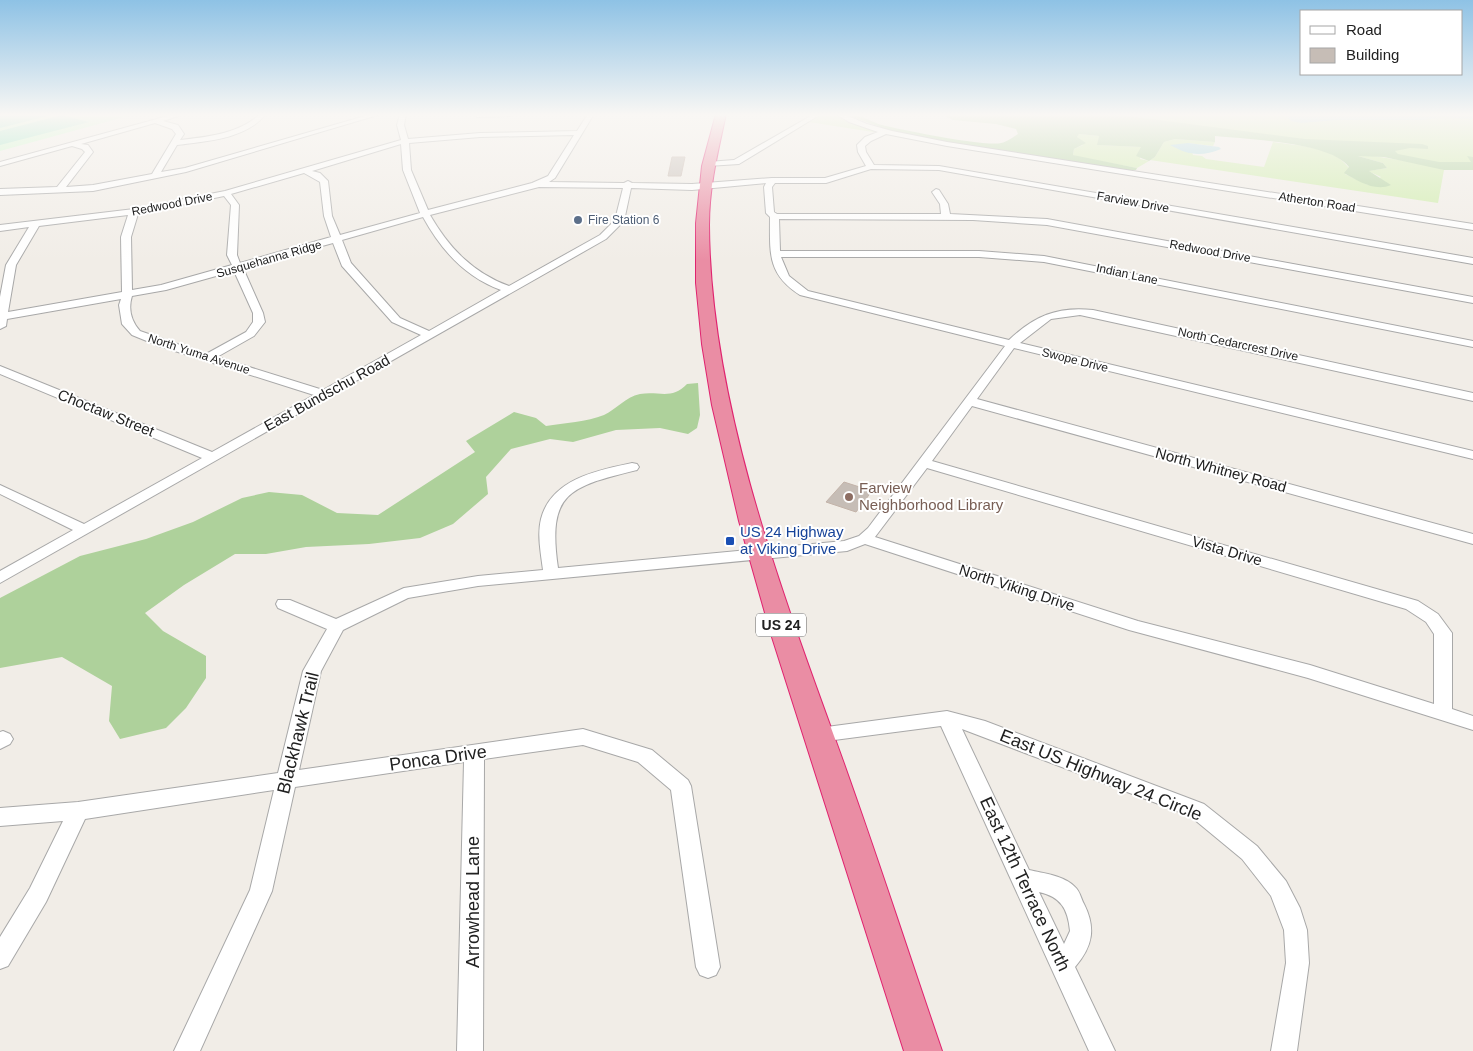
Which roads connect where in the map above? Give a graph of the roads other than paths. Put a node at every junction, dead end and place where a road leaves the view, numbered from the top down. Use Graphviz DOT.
graph roads {
  1 [pos="80,163"];
  2 [pos="162,163"];
  3 [pos="213,163"];
  4 [pos="328,163"];
  5 [pos="406,163"];
  6 [pos="560,163"];
  7 [pos="709,163"];
  8 [pos="734,163"];
  9 [pos="868,163"];
  10 [pos="1068,163"];
  11 [pos="871,167"];
  12 [pos="303,170"];
  13 [pos="706,175"];
  14 [pos="155,176"];
  15 [pos="772,180"];
  16 [pos="535,184"];
  17 [pos="628,184"];
  18 [pos="59,190"];
  19 [pos="0,192"];
  20 [pos="936,192"];
  21 [pos="226,194"];
  22 [pos="134,212"];
  23 [pos="426,214"];
  24 [pos="775,216"];
  25 [pos="946,217"];
  26 [pos="35,226"];
  27 [pos="1473,227"];
  28 [pos="0,228"];
  29 [pos="338,240"];
  30 [pos="775,254"];
  31 [pos="1473,261"];
  32 [pos="237,268"];
  33 [pos="510,290"];
  34 [pos="127,296"];
  35 [pos="1473,300"];
  36 [pos="0,320"];
  37 [pos="430,335"];
  38 [pos="1473,344"];
  39 [pos="1011,345"];
  40 [pos="209,357"];
  41 [pos="0,370"];
  42 [pos="323,394"];
  43 [pos="1473,397"];
  44 [pos="969,401"];
  45 [pos="1473,456"];
  46 [pos="212,457"];
  47 [pos="923,463"];
  48 [pos="632,467"];
  49 [pos="0,489"];
  50 [pos="85,530"];
  51 [pos="864,539"];
  52 [pos="1473,539"];
  53 [pos="760,554"];
  54 [pos="551,574"];
  55 [pos="0,578"];
  56 [pos="284,604"];
  57 [pos="337,626"];
  58 [pos="1444,714"];
  59 [pos="947,718"];
  60 [pos="1473,723"];
  61 [pos="819,735"];
  62 [pos="474,753"];
  63 [pos="285,780"];
  64 [pos="78,811"];
  65 [pos="0,817"];
  66 [pos="1023,878"];
  67 [pos="0,958"];
  68 [pos="1062,964"];
  69 [pos="708,967"];
  70 [pos="188,1051"];
  71 [pos="470,1051"];
  72 [pos="923,1051"];
  73 [pos="1102,1051"];
  74 [pos="1284,1051"];
  1 -- 18 [label="street"];
  2 -- 14 [label="street"];
  3 -- 14 [label="street"];
  4 -- 12 [label="street, Redwood Drive"];
  5 -- 23 [label="street"];
  6 -- 16 [label="street"];
  7 -- 13 [label="highway, US 24"];
  8 -- 13 [label="street"];
  9 -- 11 [label="street"];
  10 -- 27 [label="street, Atherton Road"];
  11 -- 15 [label="street, Farview Drive"];
  11 -- 31 [label="street, Farview Drive"];
  12 -- 21 [label="street, Redwood Drive"];
  12 -- 29 [label="street"];
  13 -- 15 [label="street, Farview Drive"];
  13 -- 17 [label="street, Susquehanna Ridge"];
  13 -- 53 [label="highway, US 24"];
  14 -- 18 [label="street"];
  15 -- 24 [label="street, Swope Drive"];
  16 -- 17 [label="street, Susquehanna Ridge"];
  16 -- 23 [label="street, Susquehanna Ridge"];
  17 -- 33 [label="street, East Bundschu Road"];
  18 -- 19 [label="street"];
  20 -- 25 [label="street"];
  21 -- 22 [label="street, Redwood Drive"];
  21 -- 32 [label="street"];
  22 -- 26 [label="street, Redwood Drive"];
  22 -- 34 [label="street, North Yuma Avenue"];
  23 -- 29 [label="street, Susquehanna Ridge"];
  23 -- 33 [label="street"];
  24 -- 25 [label="street, Redwood Drive"];
  24 -- 30 [label="street, Swope Drive"];
  25 -- 35 [label="street, Redwood Drive"];
  26 -- 28 [label="street, Redwood Drive"];
  26 -- 36 [label="street"];
  29 -- 32 [label="street, Susquehanna Ridge"];
  29 -- 37 [label="street"];
  30 -- 38 [label="street, Indian Lane"];
  30 -- 39 [label="street, Swope Drive"];
  32 -- 34 [label="street, Susquehanna Ridge"];
  32 -- 40 [label="street"];
  33 -- 37 [label="street, East Bundschu Road"];
  34 -- 36 [label="street, Susquehanna Ridge"];
  34 -- 40 [label="street, North Yuma Avenue"];
  37 -- 42 [label="street, East Bundschu Road"];
  39 -- 43 [label="street, North Cedarcrest Drive"];
  39 -- 44 [label="street, North Cedarcrest Drive"];
  39 -- 45 [label="street, Swope Drive"];
  40 -- 42 [label="street, North Yuma Avenue"];
  41 -- 46 [label="street, Choctaw Street"];
  42 -- 46 [label="street, East Bundschu Road"];
  44 -- 47 [label="street, North Cedarcrest Drive"];
  44 -- 52 [label="street, North Whitney Road"];
  46 -- 50 [label="street, East Bundschu Road"];
  47 -- 51 [label="street, North Cedarcrest Drive"];
  47 -- 58 [label="street, Vista Drive"];
  48 -- 54 [label="street"];
  49 -- 50 [label="street"];
  50 -- 55 [label="street, East Bundschu Road"];
  51 -- 53 [label="street"];
  51 -- 58 [label="street, North Viking Drive"];
  53 -- 54 [label="street"];
  53 -- 61 [label="highway, US 24"];
  54 -- 57 [label="street"];
  56 -- 57 [label="street"];
  57 -- 63 [label="street, Blackhawk Trail"];
  58 -- 60 [label="street, North Viking Drive"];
  59 -- 61 [label="street, East US Highway 24 Circle"];
  59 -- 66 [label="street, East 12th Terrace North"];
  59 -- 74 [label="street, East US Highway 24 Circle"];
  61 -- 72 [label="highway, US 24"];
  62 -- 63 [label="street, Ponca Drive"];
  62 -- 69 [label="street, Ponca Drive"];
  62 -- 71 [label="street, Arrowhead Lane"];
  63 -- 64 [label="street, Ponca Drive"];
  63 -- 70 [label="street, Blackhawk Trail"];
  64 -- 65 [label="street, Ponca Drive"];
  64 -- 67 [label="street"];
  66 -- 68 [label="street, East 12th Terrace North"];
  66 -- 68 [label="street"];
  68 -- 73 [label="street, East 12th Terrace North"];
}
